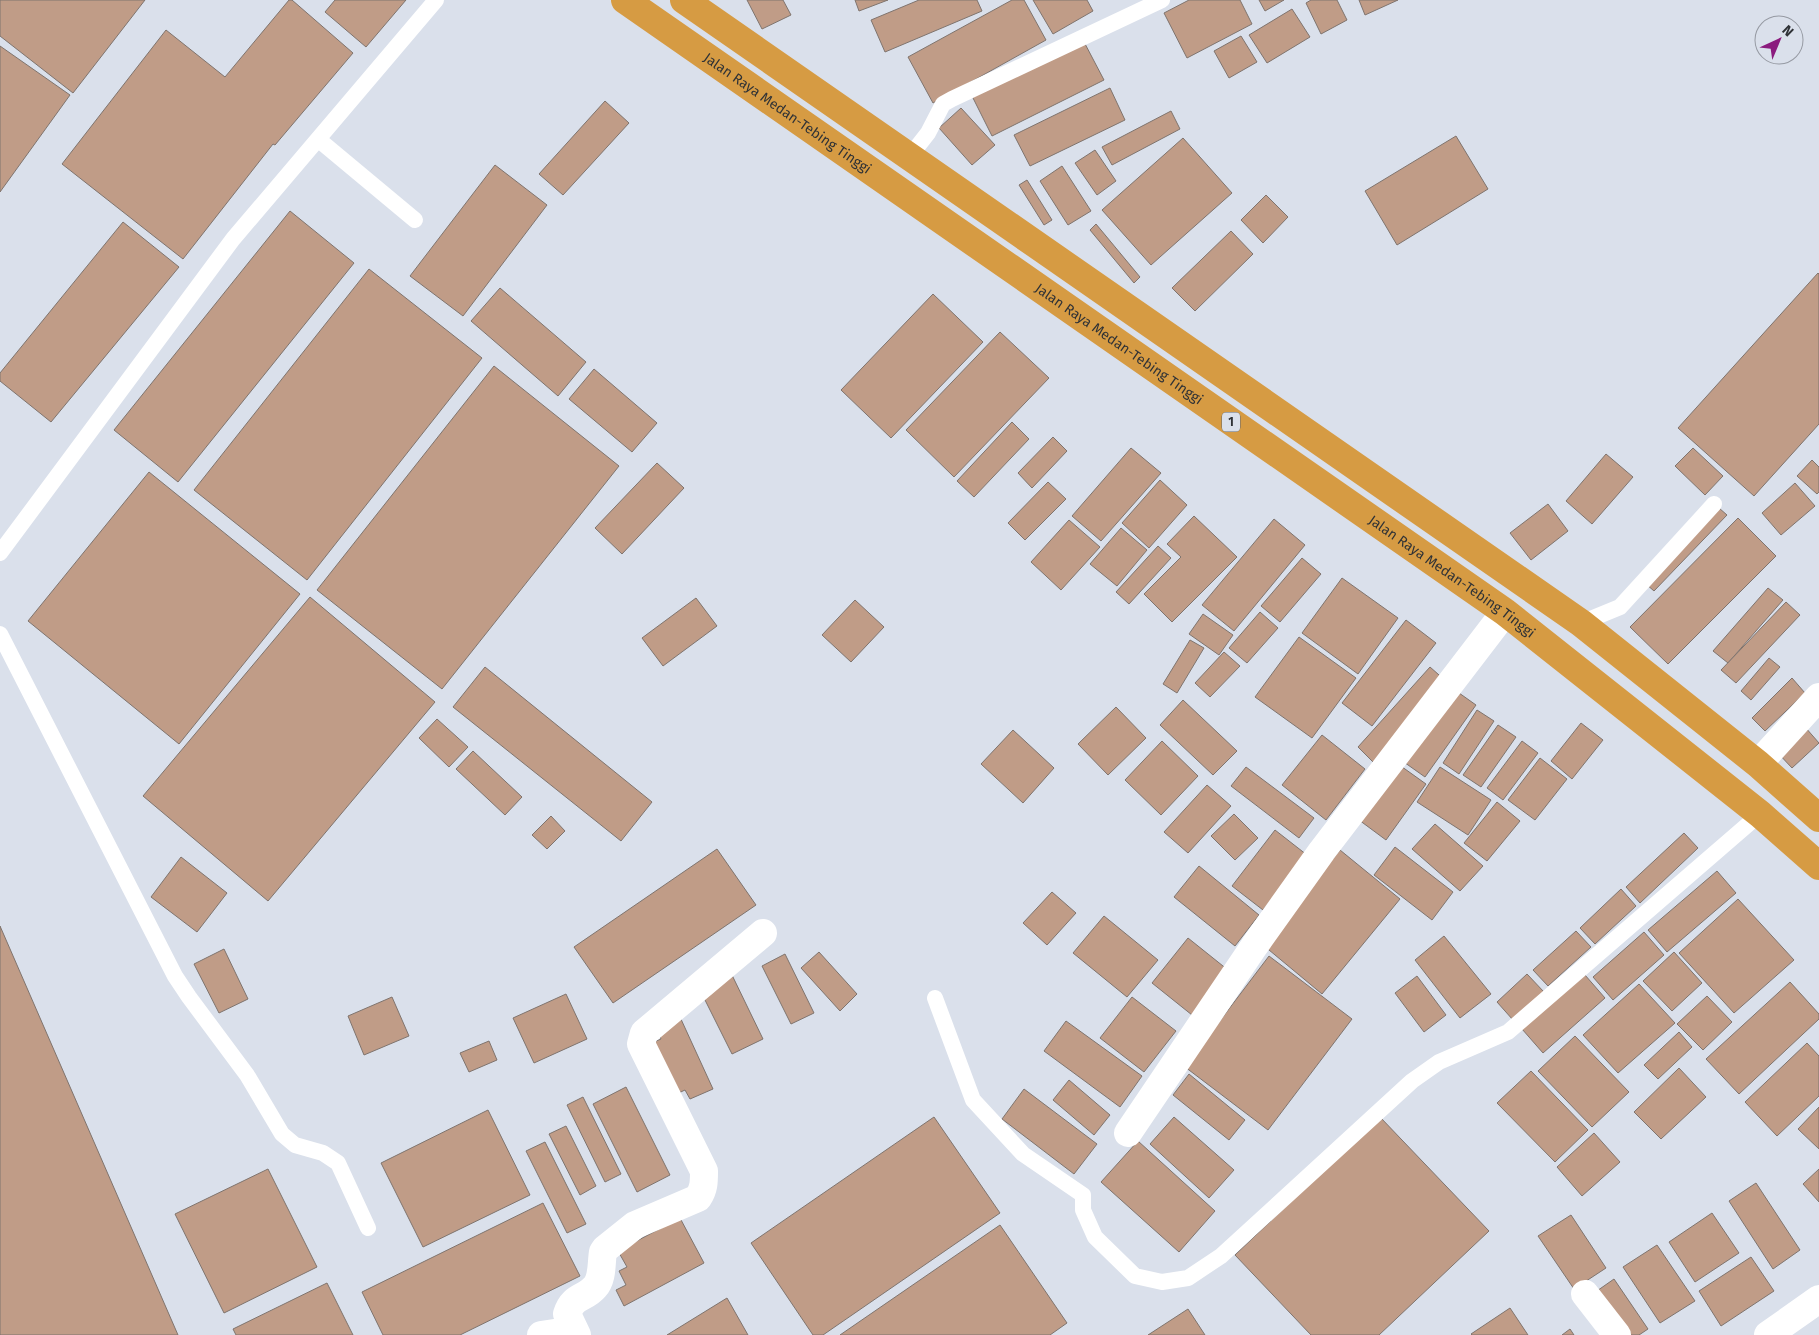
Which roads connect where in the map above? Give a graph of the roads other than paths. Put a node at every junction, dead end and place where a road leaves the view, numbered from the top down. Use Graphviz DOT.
graph roads {
  1 [pos="436,0"];
  2 [pos="625,0"];
  3 [pos="685,0"];
  4 [pos="1162,0"];
  5 [pos="318,140"];
  6 [pos="910,156"];
  7 [pos="414,220"];
  8 [pos="1714,504"];
  9 [pos="0,553"];
  10 [pos="1505,612"];
  11 [pos="1581,623"];
  12 [pos="0,634"];
  13 [pos="1819,697"];
  14 [pos="1758,764"];
  15 [pos="1760,814"];
  16 [pos="1819,818"];
  17 [pos="1819,866"];
  18 [pos="763,933"];
  19 [pos="935,998"];
  20 [pos="1128,1133"];
  21 [pos="368,1228"];
  22 [pos="1586,1294"];
  23 [pos="1819,1298"];
  24 [pos="575,1332"];
  25 [pos="541,1335"];
  26 [pos="1617,1335"];
  27 [pos="1768,1335"];
  1 -- 5 [label="lane"];
  2 -- 10 [label="highway, Jalan Raya Medan-Tebing Tinggi / 1"];
  3 -- 6 [label="highway"];
  4 -- 6 [label="lane"];
  5 -- 7 [label="lane"];
  5 -- 9 [label="lane"];
  6 -- 11 [label="highway"];
  8 -- 11 [label="lane"];
  10 -- 15 [label="highway, Jalan Raya Medan-Tebing Tinggi / 1"];
  10 -- 20 [label="street"];
  11 -- 14 [label="highway"];
  12 -- 21 [label="lane"];
  13 -- 14 [label="street"];
  14 -- 16 [label="highway"];
  15 -- 17 [label="highway, Jalan Raya Medan-Tebing Tinggi / 1"];
  15 -- 19 [label="lane"];
  18 -- 24 [label="street"];
  22 -- 26 [label="street"];
  23 -- 27 [label="street"];
  24 -- 25 [label="street"];
}
